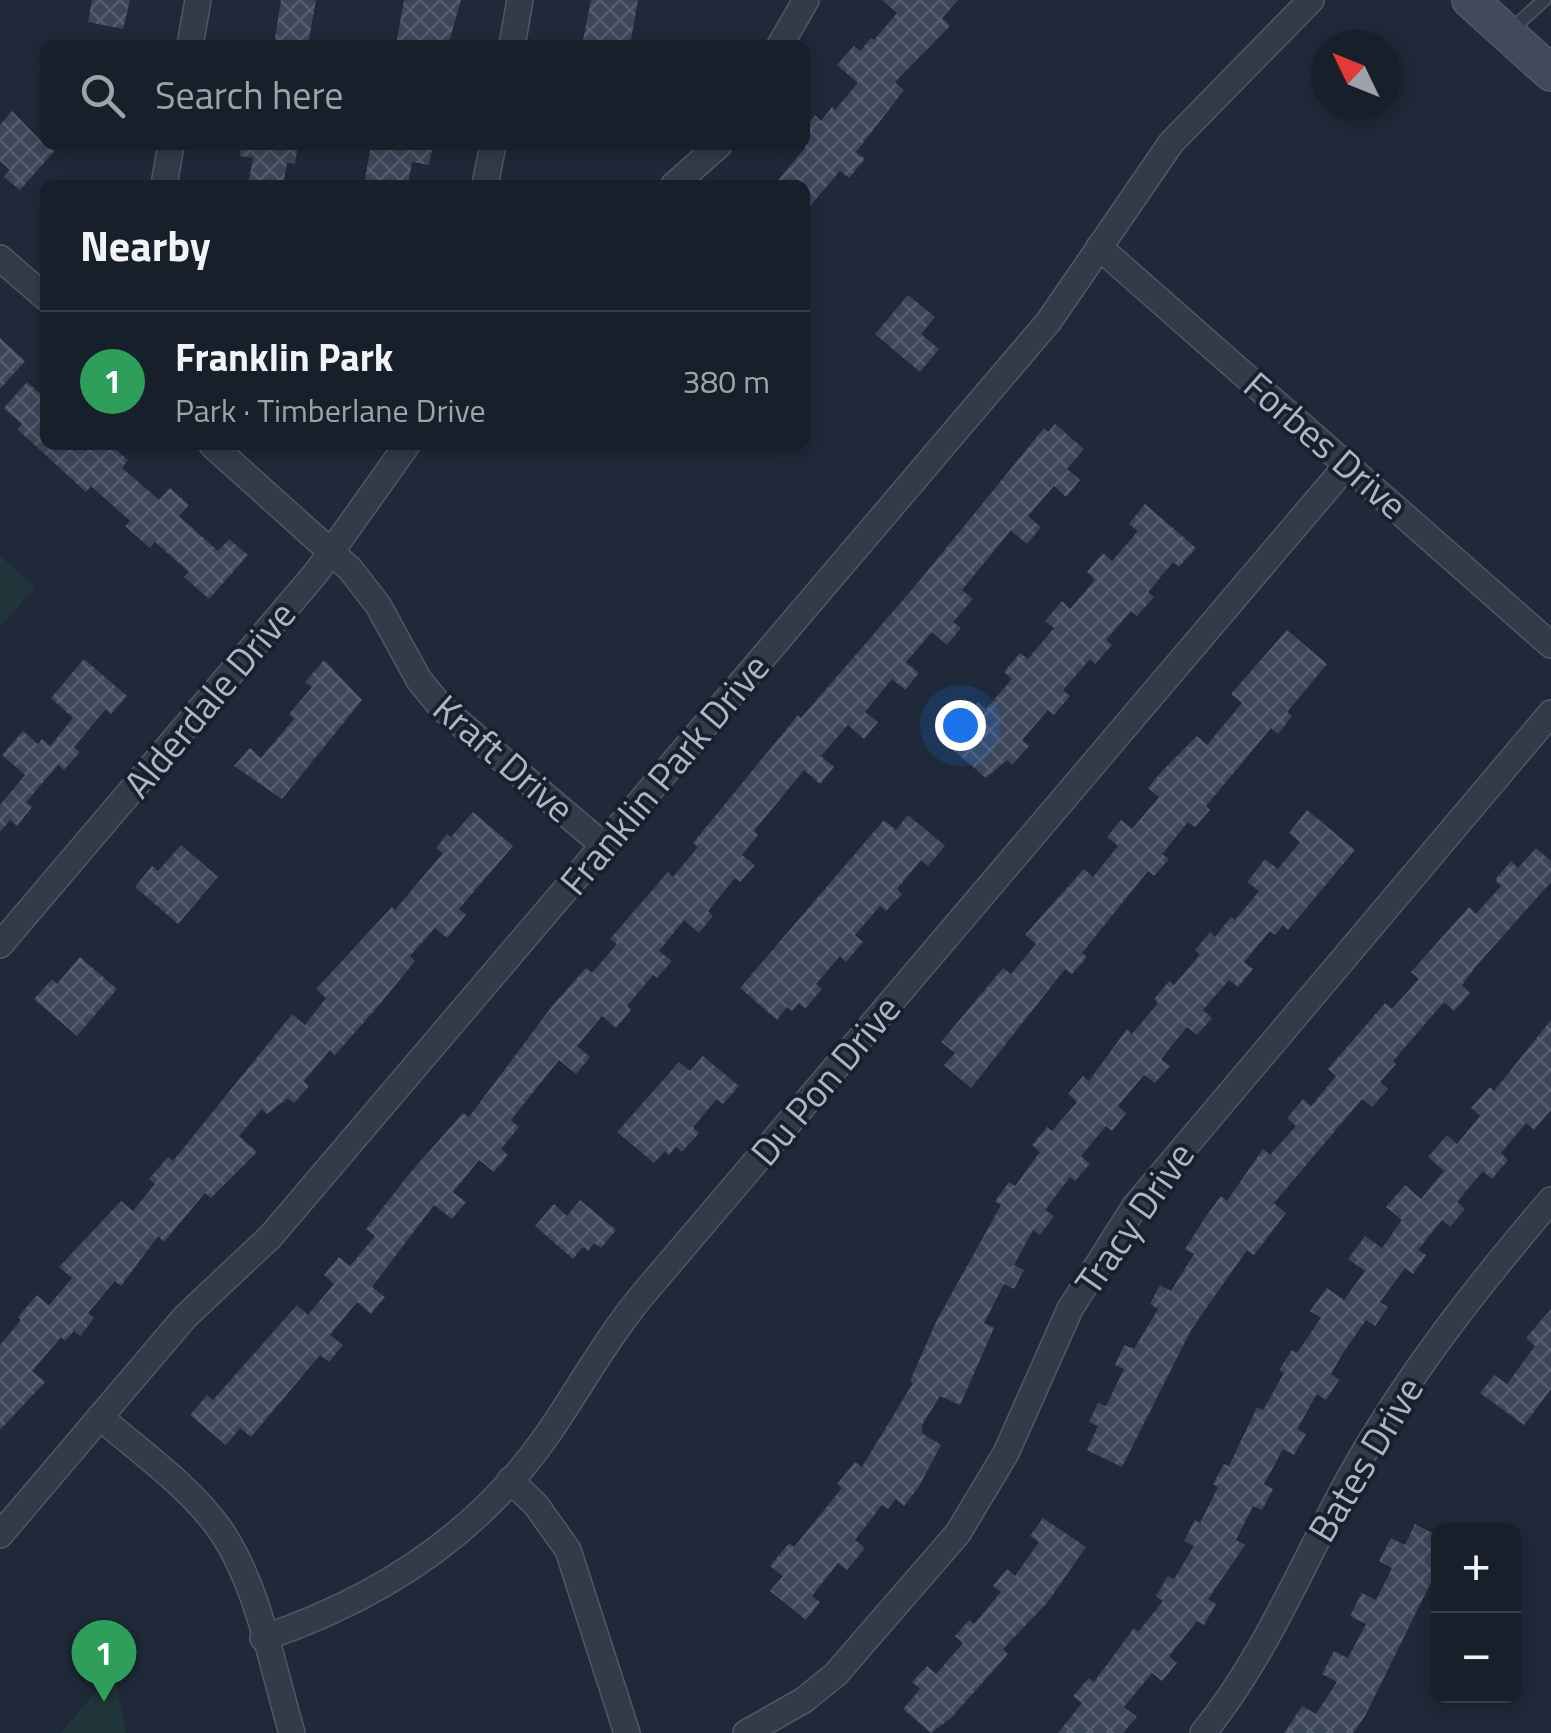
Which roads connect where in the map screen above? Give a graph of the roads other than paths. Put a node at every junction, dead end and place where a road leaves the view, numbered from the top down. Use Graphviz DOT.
graph roads {
  1 [pos="198,0"];
  2 [pos="520,0"];
  3 [pos="806,0"];
  4 [pos="1311,0"];
  5 [pos="1470,0"];
  6 [pos="1544,0"];
  7 [pos="1507,34"];
  8 [pos="191,40"];
  9 [pos="513,40"];
  10 [pos="783,40"];
  11 [pos="1551,74"];
  12 [pos="170,150"];
  13 [pos="492,150"];
  14 [pos="713,150"];
  15 [pos="165,180"];
  16 [pos="487,180"];
  17 [pos="680,180"];
  18 [pos="1099,247"];
  19 [pos="0,258"];
  20 [pos="40,293"];
  21 [pos="218,450"];
  22 [pos="403,450"];
  23 [pos="1348,464"];
  24 [pos="332,551"];
  25 [pos="1551,645"];
  26 [pos="1551,713"];
  27 [pos="603,845"];
  28 [pos="0,945"];
  29 [pos="1551,1200"];
  30 [pos="100,1417"];
  31 [pos="510,1480"];
  32 [pos="0,1534"];
  33 [pos="263,1638"];
  34 [pos="292,1733"];
  35 [pos="627,1733"];
  36 [pos="746,1733"];
  37 [pos="1202,1733"];
  1 -- 8 [label="street"];
  2 -- 9 [label="street"];
  3 -- 10 [label="street"];
  4 -- 18 [label="street, Franklin Park Drive"];
  5 -- 7 [label="main road"];
  6 -- 7 [label="lane"];
  7 -- 11 [label="main road"];
  12 -- 15 [label="street"];
  13 -- 16 [label="street"];
  14 -- 17 [label="street"];
  18 -- 23 [label="street, Forbes Drive"];
  18 -- 27 [label="street, Franklin Park Drive"];
  19 -- 20 [label="street"];
  21 -- 24 [label="street, Kraft Drive"];
  22 -- 24 [label="street, Alderdale Drive"];
  23 -- 25 [label="street, Forbes Drive"];
  23 -- 31 [label="street, Du Pon Drive"];
  24 -- 27 [label="street, Kraft Drive"];
  24 -- 28 [label="street, Alderdale Drive"];
  26 -- 36 [label="street, Tracy Drive"];
  27 -- 30 [label="street, Franklin Park Drive"];
  29 -- 37 [label="street, Bates Drive"];
  30 -- 32 [label="street, Franklin Park Drive"];
  30 -- 33 [label="street"];
  31 -- 33 [label="street, Du Pon Drive"];
  31 -- 35 [label="street"];
  33 -- 34 [label="street"];
}
